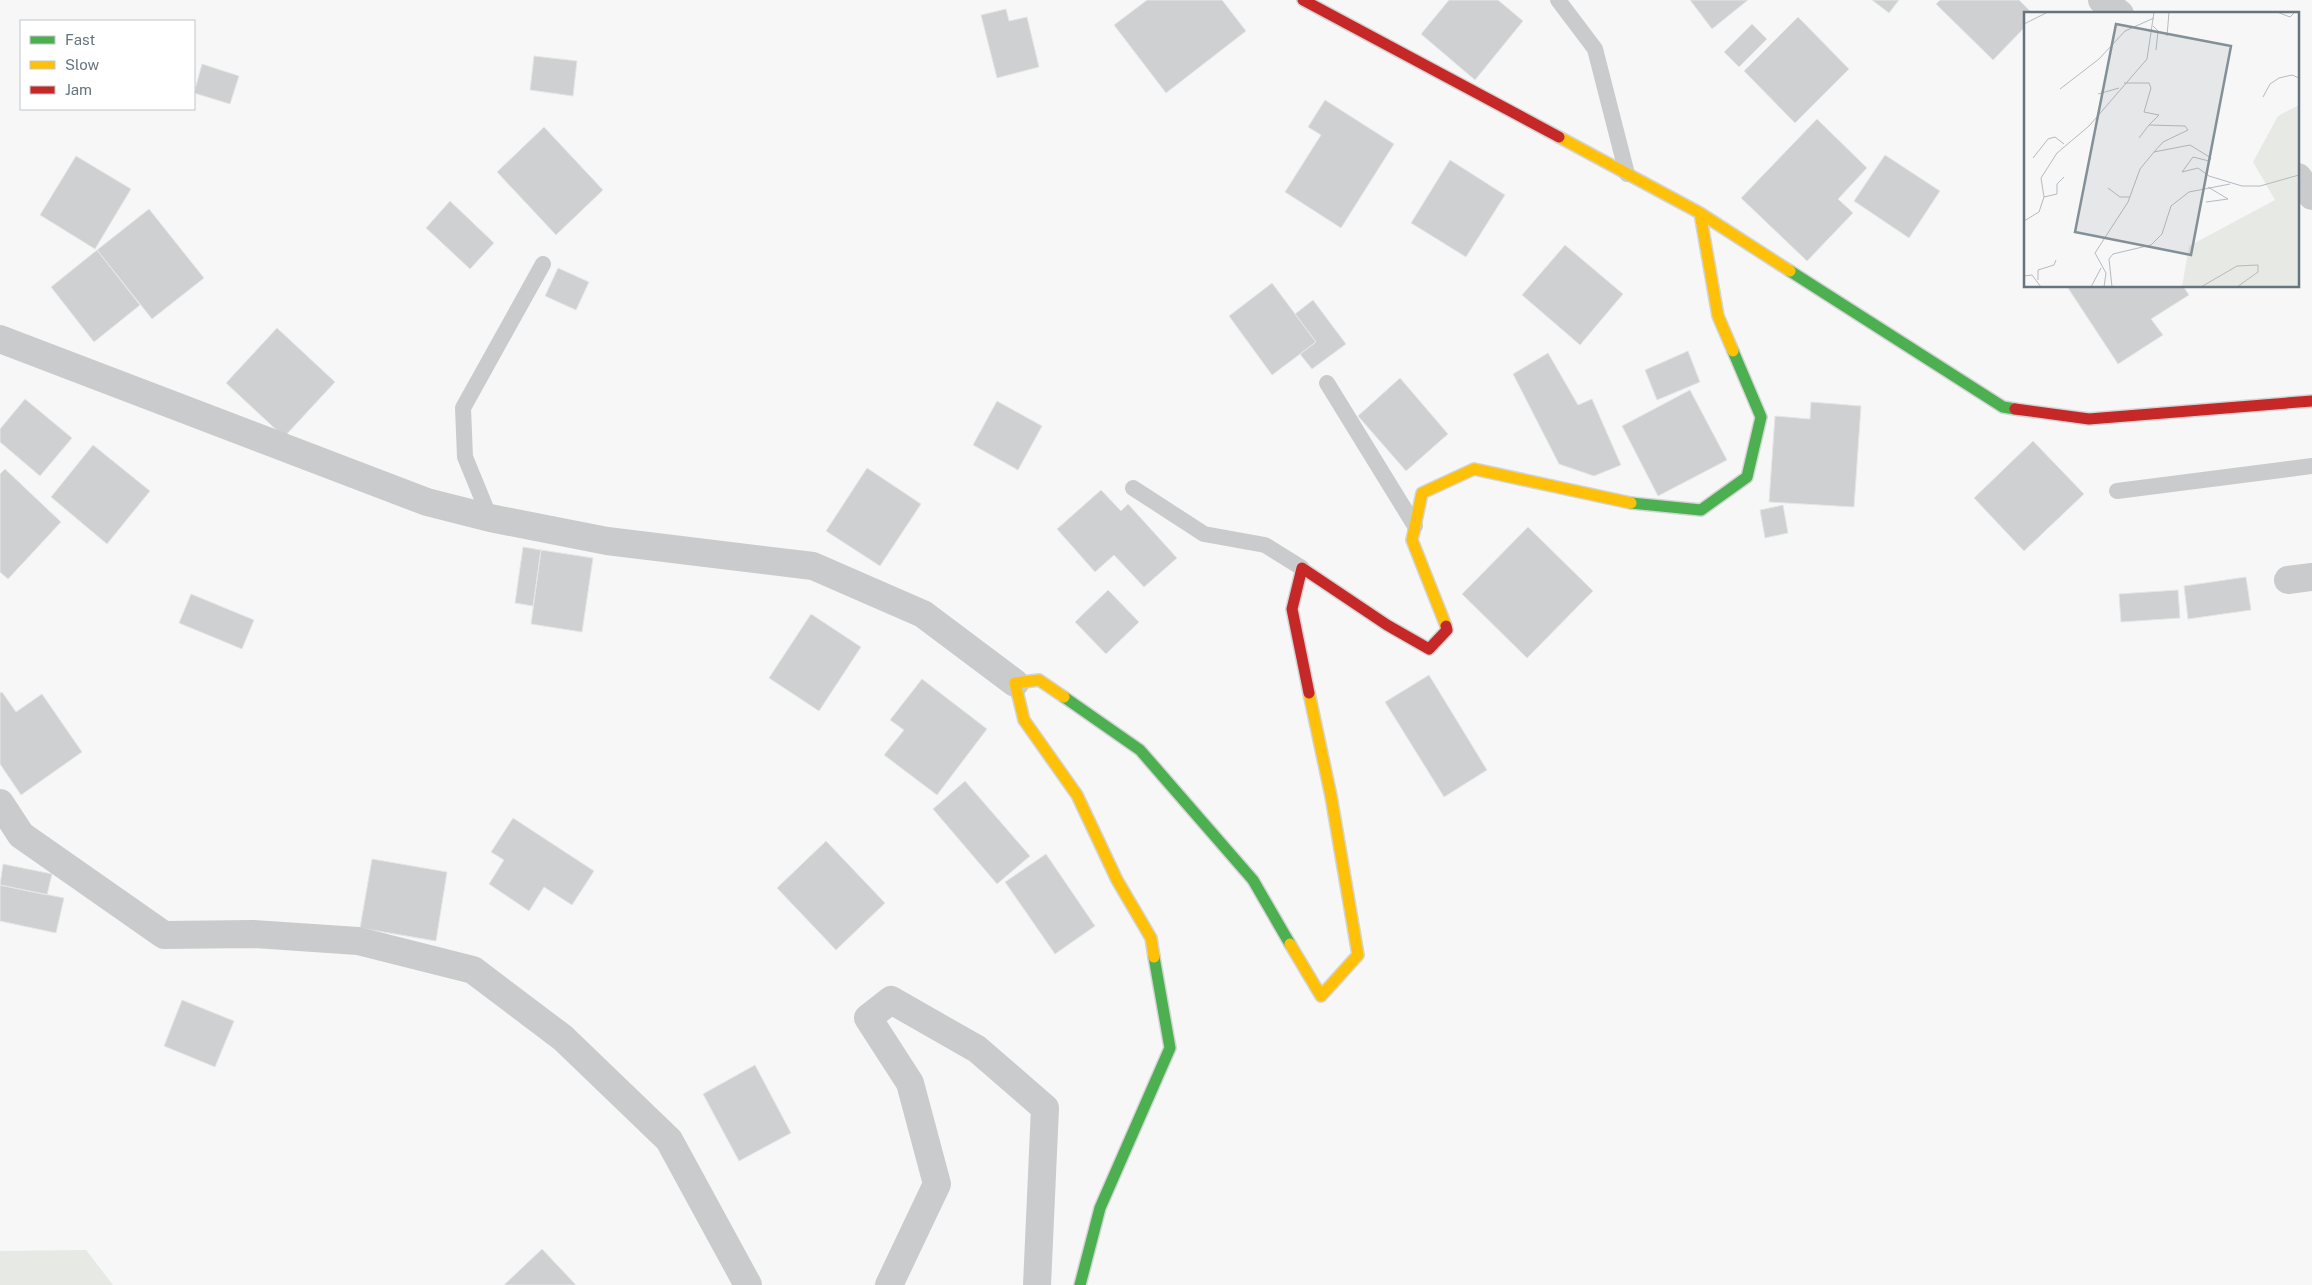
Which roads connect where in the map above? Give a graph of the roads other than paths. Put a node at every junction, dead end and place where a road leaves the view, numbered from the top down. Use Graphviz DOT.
graph roads {
  1 [pos="1303,0"];
  2 [pos="1558,0"];
  3 [pos="2102,0"];
  4 [pos="2117,12"];
  5 [pos="1627,174"];
  6 [pos="2300,180"];
  7 [pos="2312,196"];
  8 [pos="1700,213"];
  9 [pos="543,264"];
  10 [pos="0,339"];
  11 [pos="1327,382"];
  12 [pos="2312,401"];
  13 [pos="2312,466"];
  14 [pos="1133,488"];
  15 [pos="2117,491"];
  16 [pos="490,518"];
  17 [pos="1415,526"];
  18 [pos="1302,568"];
  19 [pos="1015,683"];
  20 [pos="0,803"];
  21 [pos="748,1285"];
  22 [pos="889,1285"];
  23 [pos="1037,1285"];
  24 [pos="1080,1285"];
  1 -- 5 [label="street"];
  2 -- 5 [label="lane"];
  3 -- 4 [label="street"];
  5 -- 8 [label="street"];
  6 -- 7 [label="street"];
  8 -- 12 [label="street"];
  8 -- 17 [label="street"];
  9 -- 16 [label="lane"];
  10 -- 16 [label="street"];
  11 -- 17 [label="lane"];
  13 -- 15 [label="lane"];
  14 -- 18 [label="lane"];
  16 -- 19 [label="street"];
  17 -- 18 [label="street"];
  18 -- 19 [label="street"];
  19 -- 24 [label="street"];
  20 -- 21 [label="street"];
  22 -- 23 [label="street"];
}
